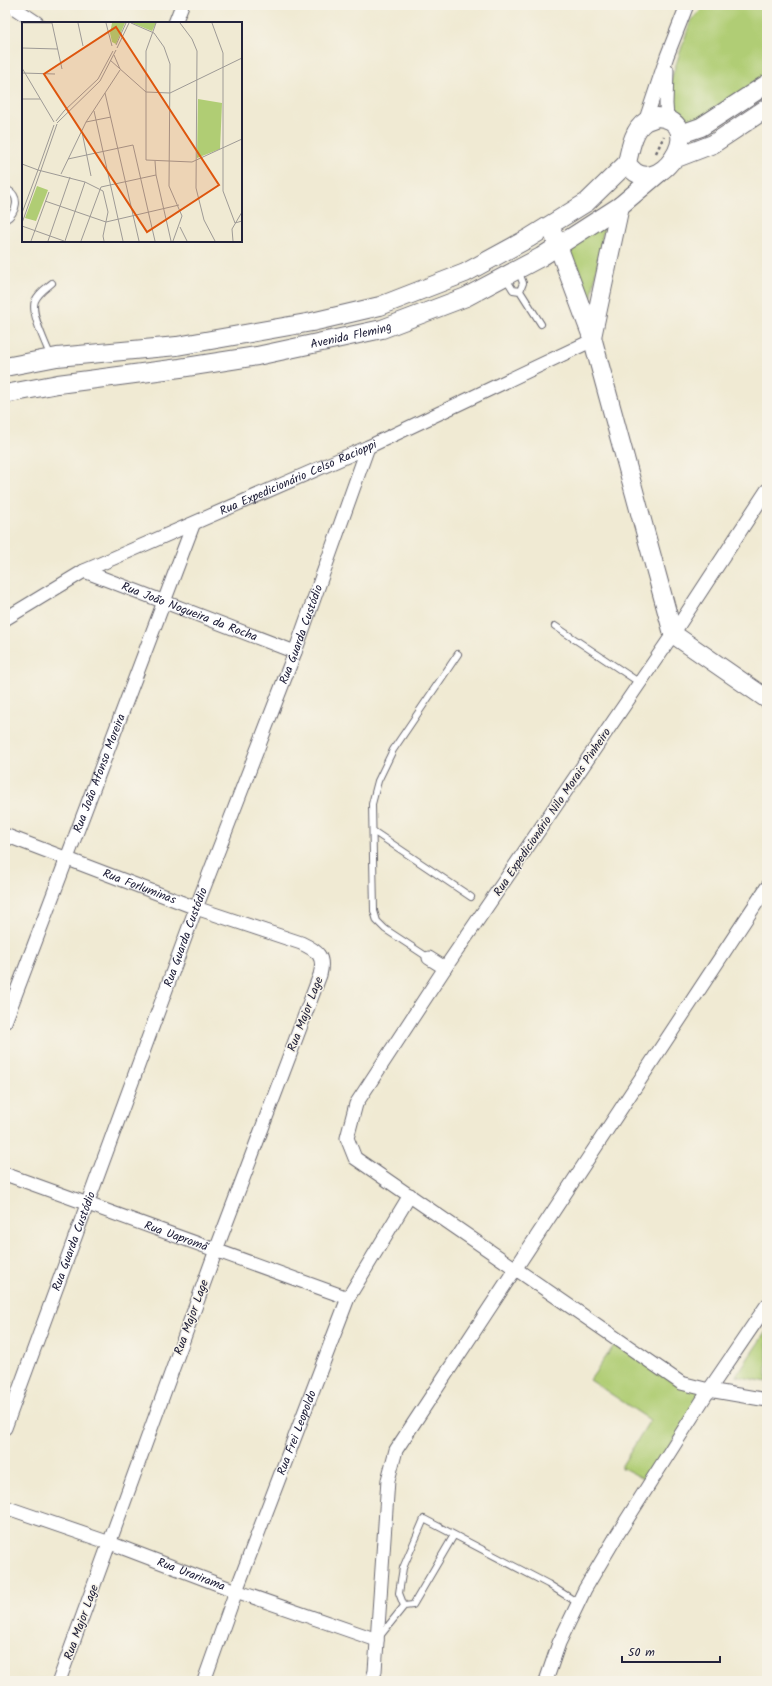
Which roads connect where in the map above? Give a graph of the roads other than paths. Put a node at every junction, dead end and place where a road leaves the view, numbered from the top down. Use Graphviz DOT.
graph roads {
  1 [pos="10,5"];
  2 [pos="182,5"];
  3 [pos="694,5"];
  4 [pos="685,10"];
  5 [pos="35,22"];
  6 [pos="175,22"];
  7 [pos="667,56"];
  8 [pos="767,84"];
  9 [pos="767,108"];
  10 [pos="667,118"];
  11 [pos="645,122"];
  12 [pos="680,134"];
  13 [pos="674,159"];
  14 [pos="633,169"];
  15 [pos="659,173"];
  16 [pos="5,189"];
  17 [pos="620,206"];
  18 [pos="560,218"];
  19 [pos="5,220"];
  20 [pos="558,246"];
  21 [pos="511,273"];
  22 [pos="52,283"];
  23 [pos="520,291"];
  24 [pos="541,324"];
  25 [pos="593,338"];
  26 [pos="177,346"];
  27 [pos="52,358"];
  28 [pos="5,367"];
  29 [pos="180,368"];
  30 [pos="5,394"];
  31 [pos="368,447"];
  32 [pos="767,490"];
  33 [pos="193,525"];
  34 [pos="84,571"];
  35 [pos="164,601"];
  36 [pos="5,619"];
  37 [pos="555,626"];
  38 [pos="673,634"];
  39 [pos="295,652"];
  40 [pos="458,654"];
  41 [pos="640,683"];
  42 [pos="767,698"];
  43 [pos="373,832"];
  44 [pos="5,835"];
  45 [pos="66,858"];
  46 [pos="767,887"];
  47 [pos="471,897"];
  48 [pos="196,908"];
  49 [pos="319,954"];
  50 [pos="429,958"];
  51 [pos="445,968"];
  52 [pos="5,1022"];
  53 [pos="5,1174"];
  54 [pos="410,1195"];
  55 [pos="88,1204"];
  56 [pos="216,1250"];
  57 [pos="515,1267"];
  58 [pos="348,1298"];
  59 [pos="767,1305"];
  60 [pos="709,1390"];
  61 [pos="767,1400"];
  62 [pos="5,1428"];
  63 [pos="5,1507"];
  64 [pos="454,1535"];
  65 [pos="110,1543"];
  66 [pos="236,1591"];
  67 [pos="578,1603"];
  68 [pos="404,1606"];
  69 [pos="377,1640"];
  70 [pos="59,1681"];
  71 [pos="204,1681"];
  72 [pos="372,1681"];
  73 [pos="546,1681"];
  1 -- 5 [label="street"];
  2 -- 6 [label="street"];
  3 -- 4 [label="street"];
  4 -- 7 [label="street"];
  7 -- 10 [label="street"];
  7 -- 11 [label="street"];
  8 -- 12 [label="street"];
  9 -- 13 [label="street"];
  10 -- 11 [label="street"];
  10 -- 12 [label="street"];
  11 -- 14 [label="street"];
  12 -- 13 [label="street"];
  13 -- 15 [label="street, Avenida Fleming"];
  14 -- 15 [label="street"];
  14 -- 18 [label="street, Avenida Fleming"];
  15 -- 17 [label="street, Avenida Fleming"];
  16 -- 19 [label="lane"];
  17 -- 20 [label="street, Avenida Fleming"];
  17 -- 25 [label="street"];
  18 -- 20 [label="street"];
  18 -- 26 [label="street, Avenida Fleming"];
  20 -- 21 [label="street, Avenida Fleming"];
  20 -- 25 [label="street"];
  21 -- 23 [label="lane"];
  21 -- 23 [label="lane"];
  21 -- 29 [label="street, Avenida Fleming"];
  22 -- 27 [label="lane"];
  23 -- 24 [label="lane"];
  25 -- 31 [label="street, Rua Expedicionário Celso Racioppi"];
  25 -- 38 [label="street"];
  26 -- 27 [label="street, Avenida Fleming"];
  26 -- 29 [label="street"];
  27 -- 28 [label="street, Avenida Fleming"];
  29 -- 30 [label="street, Avenida Fleming"];
  31 -- 33 [label="street, Rua Expedicionário Celso Racioppi"];
  31 -- 39 [label="street, Rua Guarda Custódio"];
  32 -- 38 [label="street, Rua Expedicionário Nilo Morais Pinheiro"];
  33 -- 34 [label="street, Rua Expedicionário Celso Racioppi"];
  33 -- 35 [label="street, Rua João Afonso Moreira"];
  34 -- 35 [label="street, Rua João Nogueira da Rocha"];
  34 -- 36 [label="street, Rua Expedicionário Celso Racioppi"];
  35 -- 39 [label="street, Rua João Nogueira da Rocha"];
  35 -- 45 [label="street, Rua João Afonso Moreira"];
  37 -- 41 [label="lane"];
  38 -- 41 [label="street, Rua Expedicionário Nilo Morais Pinheiro"];
  38 -- 42 [label="street"];
  39 -- 48 [label="street, Rua Guarda Custódio"];
  40 -- 43 [label="lane"];
  41 -- 51 [label="street, Rua Expedicionário Nilo Morais Pinheiro"];
  43 -- 47 [label="lane"];
  43 -- 50 [label="lane"];
  44 -- 45 [label="street, Rua Forluminas"];
  45 -- 48 [label="street, Rua Forluminas"];
  45 -- 52 [label="street, Rua João Afonso Moreira"];
  46 -- 57 [label="street"];
  48 -- 49 [label="street, Rua Forluminas"];
  48 -- 55 [label="street, Rua Guarda Custódio"];
  49 -- 56 [label="street, Rua Major Lage"];
  50 -- 51 [label="street"];
  51 -- 54 [label="street, Rua Expedicionário Nilo Morais Pinheiro"];
  53 -- 55 [label="street, Rua Uapromã"];
  54 -- 57 [label="street"];
  54 -- 58 [label="street, Rua Frei Leopoldo"];
  55 -- 56 [label="street, Rua Uapromã"];
  55 -- 62 [label="street, Rua Guarda Custódio"];
  56 -- 58 [label="street, Rua Uapromã"];
  56 -- 65 [label="street, Rua Major Lage"];
  57 -- 60 [label="street"];
  57 -- 69 [label="street"];
  58 -- 66 [label="street, Rua Frei Leopoldo"];
  59 -- 60 [label="street"];
  60 -- 61 [label="street"];
  60 -- 67 [label="street"];
  63 -- 65 [label="street, Rua Urarirama"];
  64 -- 67 [label="lane"];
  64 -- 68 [label="lane"];
  64 -- 68 [label="lane"];
  65 -- 66 [label="street, Rua Urarirama"];
  65 -- 70 [label="street, Rua Major Lage"];
  66 -- 69 [label="street, Rua Urarirama"];
  66 -- 71 [label="street, Rua Frei Leopoldo"];
  67 -- 73 [label="street"];
  68 -- 69 [label="lane"];
  69 -- 72 [label="street"];
}
